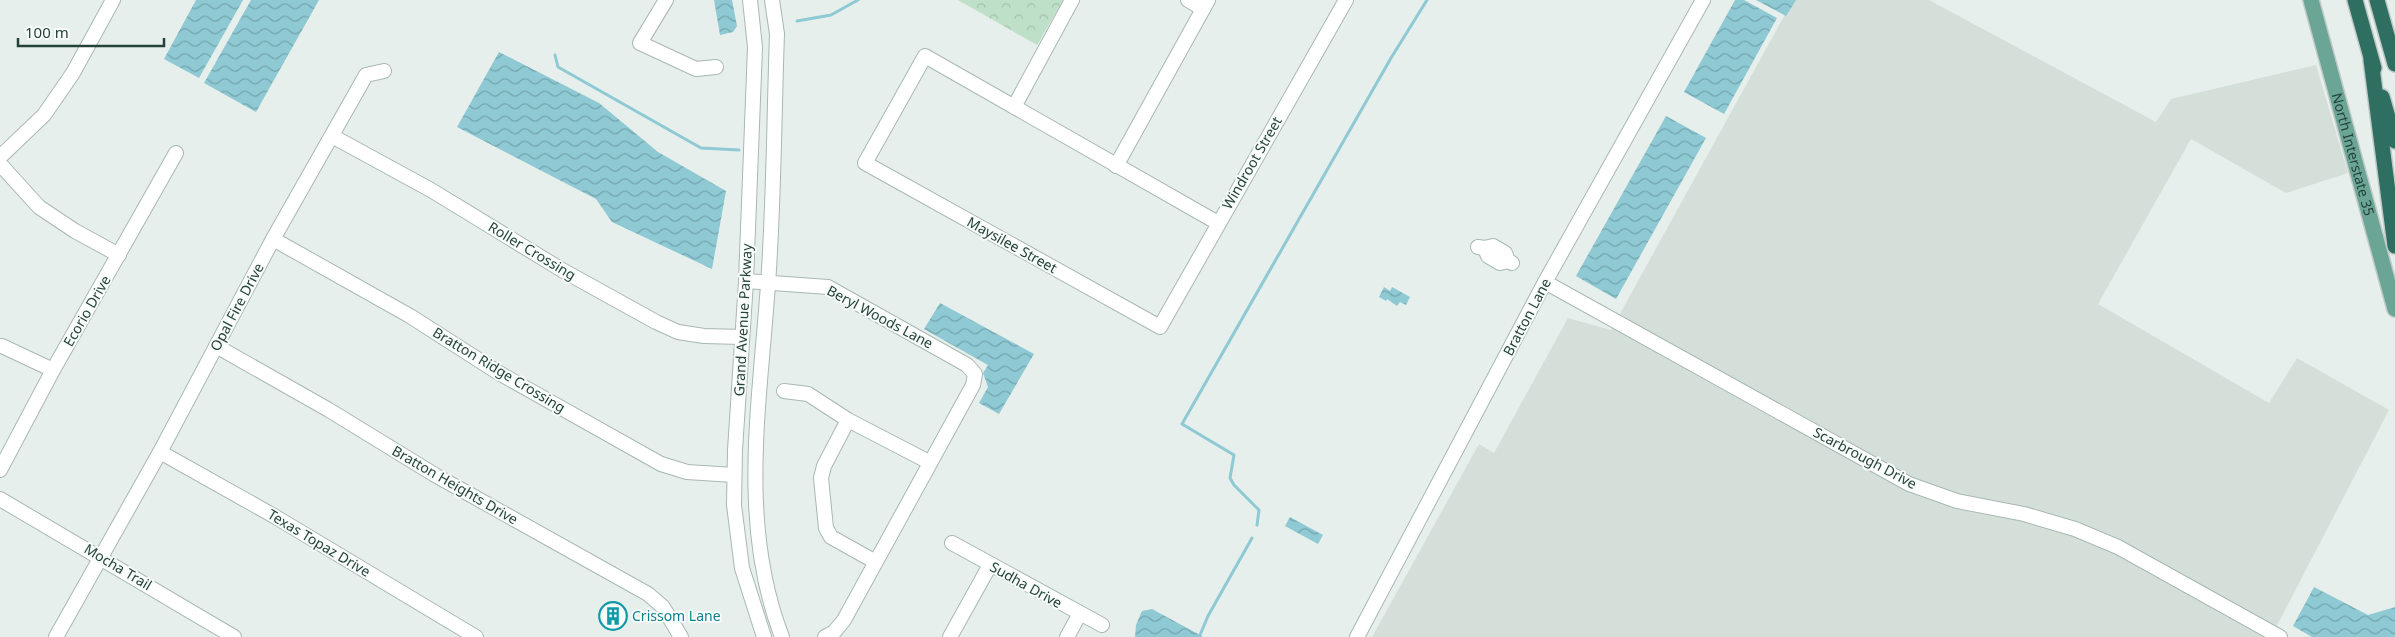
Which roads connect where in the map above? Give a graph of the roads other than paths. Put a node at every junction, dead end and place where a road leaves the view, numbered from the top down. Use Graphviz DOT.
graph roads {
  1 [pos="113,0"];
  2 [pos="666,0"];
  3 [pos="750,0"];
  4 [pos="772,0"];
  5 [pos="1072,0"];
  6 [pos="1188,0"];
  7 [pos="1346,0"];
  8 [pos="1703,0"];
  9 [pos="2311,0"];
  10 [pos="2355,0"];
  11 [pos="2377,0"];
  12 [pos="1206,5"];
  13 [pos="2371,60"];
  14 [pos="2395,64"];
  15 [pos="716,67"];
  16 [pos="384,71"];
  17 [pos="1014,107"];
  18 [pos="332,136"];
  19 [pos="2395,141"];
  20 [pos="176,153"];
  21 [pos="0,157"];
  22 [pos="0,164"];
  23 [pos="1116,166"];
  24 [pos="1218,222"];
  25 [pos="273,240"];
  26 [pos="2395,246"];
  27 [pos="1482,248"];
  28 [pos="119,255"];
  29 [pos="1510,262"];
  30 [pos="746,282"];
  31 [pos="768,282"];
  32 [pos="1545,282"];
  33 [pos="2395,309"];
  34 [pos="1160,326"];
  35 [pos="742,337"];
  36 [pos="2,346"];
  37 [pos="216,346"];
  38 [pos="53,370"];
  39 [pos="784,391"];
  40 [pos="848,420"];
  41 [pos="160,452"];
  42 [pos="929,462"];
  43 [pos="0,470"];
  44 [pos="734,475"];
  45 [pos="0,499"];
  46 [pos="952,543"];
  47 [pos="101,556"];
  48 [pos="874,562"];
  49 [pos="990,565"];
  50 [pos="1079,614"];
  51 [pos="1102,626"];
  52 [pos="56,637"];
  53 [pos="234,637"];
  54 [pos="476,637"];
  55 [pos="681,637"];
  56 [pos="764,637"];
  57 [pos="782,637"];
  58 [pos="825,637"];
  59 [pos="950,637"];
  60 [pos="1067,637"];
  61 [pos="1358,637"];
  62 [pos="2280,637"];
  1 -- 21 [label="street"];
  2 -- 15 [label="street"];
  3 -- 30 [label="street, Grand Avenue Parkway"];
  4 -- 31 [label="street, Grand Avenue Parkway"];
  5 -- 17 [label="street"];
  6 -- 12 [label="street"];
  7 -- 24 [label="street, Windroot Street"];
  8 -- 32 [label="street, Bratton Lane"];
  9 -- 33 [label="main road, North Interstate 35"];
  10 -- 13 [label="highway"];
  11 -- 14 [label="highway"];
  12 -- 23 [label="street"];
  13 -- 19 [label="highway"];
  13 -- 26 [label="highway"];
  16 -- 18 [label="street, Opal Fire Drive"];
  17 -- 23 [label="street"];
  17 -- 34 [label="street, Maysilee Street"];
  18 -- 25 [label="street, Opal Fire Drive"];
  18 -- 35 [label="street, Roller Crossing"];
  20 -- 28 [label="street, Ecorio Drive"];
  22 -- 28 [label="street"];
  23 -- 24 [label="street"];
  24 -- 34 [label="street, Windroot Street"];
  25 -- 37 [label="street, Opal Fire Drive"];
  25 -- 44 [label="street, Bratton Ridge Crossing"];
  27 -- 29 [label="street"];
  28 -- 38 [label="street, Ecorio Drive"];
  30 -- 31 [label="street, Beryl Woods Lane"];
  30 -- 35 [label="street, Grand Avenue Parkway"];
  31 -- 42 [label="street, Beryl Woods Lane"];
  31 -- 57 [label="street, Grand Avenue Parkway"];
  32 -- 61 [label="street, Bratton Lane"];
  32 -- 62 [label="street, Scarbrough Drive"];
  35 -- 44 [label="street, Grand Avenue Parkway"];
  36 -- 38 [label="street"];
  37 -- 41 [label="street, Opal Fire Drive"];
  37 -- 55 [label="street, Bratton Heights Drive"];
  38 -- 43 [label="street, Ecorio Drive"];
  39 -- 40 [label="street"];
  40 -- 42 [label="street"];
  40 -- 48 [label="street"];
  41 -- 47 [label="street, Opal Fire Drive"];
  41 -- 54 [label="street, Texas Topaz Drive"];
  42 -- 48 [label="street"];
  44 -- 56 [label="street, Grand Avenue Parkway"];
  45 -- 47 [label="street, Mocha Trail"];
  46 -- 49 [label="street, Sudha Drive"];
  47 -- 52 [label="street, Opal Fire Drive"];
  47 -- 53 [label="street, Mocha Trail"];
  48 -- 58 [label="street"];
  49 -- 50 [label="street, Sudha Drive"];
  49 -- 59 [label="street"];
  50 -- 51 [label="street, Sudha Drive"];
  50 -- 60 [label="street"];
}
